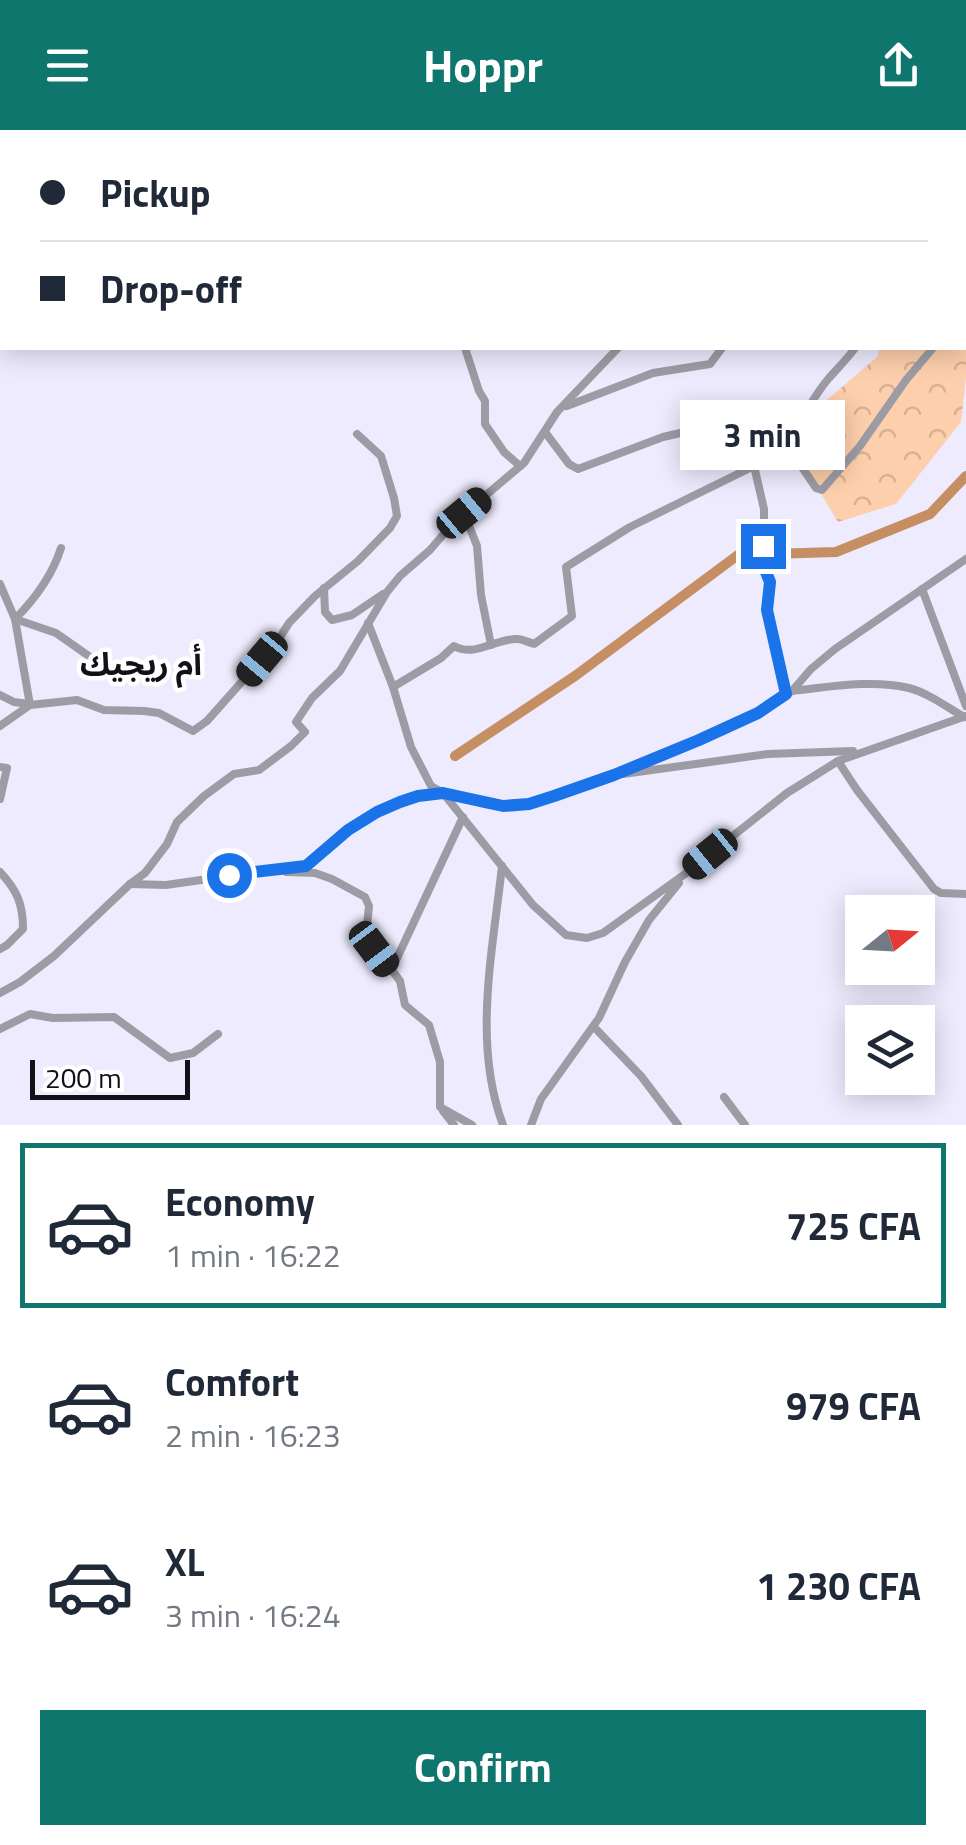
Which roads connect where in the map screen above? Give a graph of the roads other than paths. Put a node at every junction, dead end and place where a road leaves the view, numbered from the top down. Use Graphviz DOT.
graph roads {
  1 [pos="466,350"];
  2 [pos="616,350"];
  3 [pos="720,350"];
  4 [pos="853,350"];
  5 [pos="931,350"];
  6 [pos="558,412"];
  7 [pos="545,432"];
  8 [pos="357,434"];
  9 [pos="520,466"];
  10 [pos="754,466"];
  11 [pos="464,513"];
  12 [pos="61,548"];
  13 [pos="966,559"];
  14 [pos="0,584"];
  15 [pos="324,588"];
  16 [pos="922,590"];
  17 [pos="387,592"];
  18 [pos="326,615"];
  19 [pos="15,619"];
  20 [pos="290,623"];
  21 [pos="368,623"];
  22 [pos="491,645"];
  23 [pos="103,666"];
  24 [pos="393,687"];
  25 [pos="789,692"];
  26 [pos="0,695"];
  27 [pos="30,704"];
  28 [pos="966,706"];
  29 [pos="965,717"];
  30 [pos="0,726"];
  31 [pos="862,751"];
  32 [pos="838,761"];
  33 [pos="0,767"];
  34 [pos="614,775"];
  35 [pos="443,793"];
  36 [pos="0,798"];
  37 [pos="463,817"];
  38 [pos="502,866"];
  39 [pos="0,872"];
  40 [pos="267,872"];
  41 [pos="685,874"];
  42 [pos="130,884"];
  43 [pos="966,894"];
  44 [pos="0,948"];
  45 [pos="391,971"];
  46 [pos="0,993"];
  47 [pos="594,1027"];
  48 [pos="0,1029"];
  49 [pos="218,1034"];
  50 [pos="724,1097"];
  51 [pos="440,1107"];
  52 [pos="454,1125"];
  53 [pos="472,1125"];
  54 [pos="504,1125"];
  55 [pos="531,1125"];
  56 [pos="678,1125"];
  57 [pos="745,1125"];
  1 -- 9 [label="street"];
  2 -- 6 [label="street"];
  3 -- 6 [label="street"];
  4 -- 5 [label="street"];
  6 -- 7 [label="street"];
  7 -- 9 [label="street"];
  7 -- 10 [label="street"];
  8 -- 15 [label="street"];
  9 -- 11 [label="street"];
  10 -- 22 [label="street"];
  10 -- 25 [label="street"];
  11 -- 17 [label="street"];
  11 -- 22 [label="street"];
  12 -- 19 [label="street"];
  13 -- 16 [label="street"];
  14 -- 19 [label="street"];
  15 -- 18 [label="street"];
  15 -- 20 [label="street"];
  16 -- 25 [label="street"];
  16 -- 28 [label="street"];
  17 -- 18 [label="street"];
  17 -- 21 [label="street"];
  18 -- 20 [label="street"];
  19 -- 23 [label="street"];
  19 -- 27 [label="street"];
  20 -- 27 [label="street"];
  21 -- 24 [label="street"];
  21 -- 42 [label="street"];
  22 -- 24 [label="street"];
  24 -- 35 [label="street"];
  25 -- 29 [label="street"];
  25 -- 34 [label="street"];
  26 -- 27 [label="street"];
  27 -- 30 [label="street"];
  29 -- 31 [label="street"];
  31 -- 32 [label="street"];
  31 -- 34 [label="street"];
  32 -- 41 [label="street"];
  32 -- 43 [label="street"];
  33 -- 36 [label="street"];
  34 -- 35 [label="street"];
  35 -- 37 [label="street"];
  35 -- 40 [label="street"];
  37 -- 38 [label="street"];
  37 -- 45 [label="street"];
  38 -- 41 [label="street"];
  38 -- 54 [label="street"];
  39 -- 44 [label="street"];
  40 -- 42 [label="street"];
  40 -- 45 [label="street"];
  41 -- 47 [label="street"];
  42 -- 46 [label="street"];
  45 -- 51 [label="street"];
  47 -- 55 [label="street"];
  47 -- 56 [label="street"];
  48 -- 49 [label="street"];
  50 -- 57 [label="street"];
  51 -- 52 [label="street"];
  51 -- 53 [label="street"];
}
